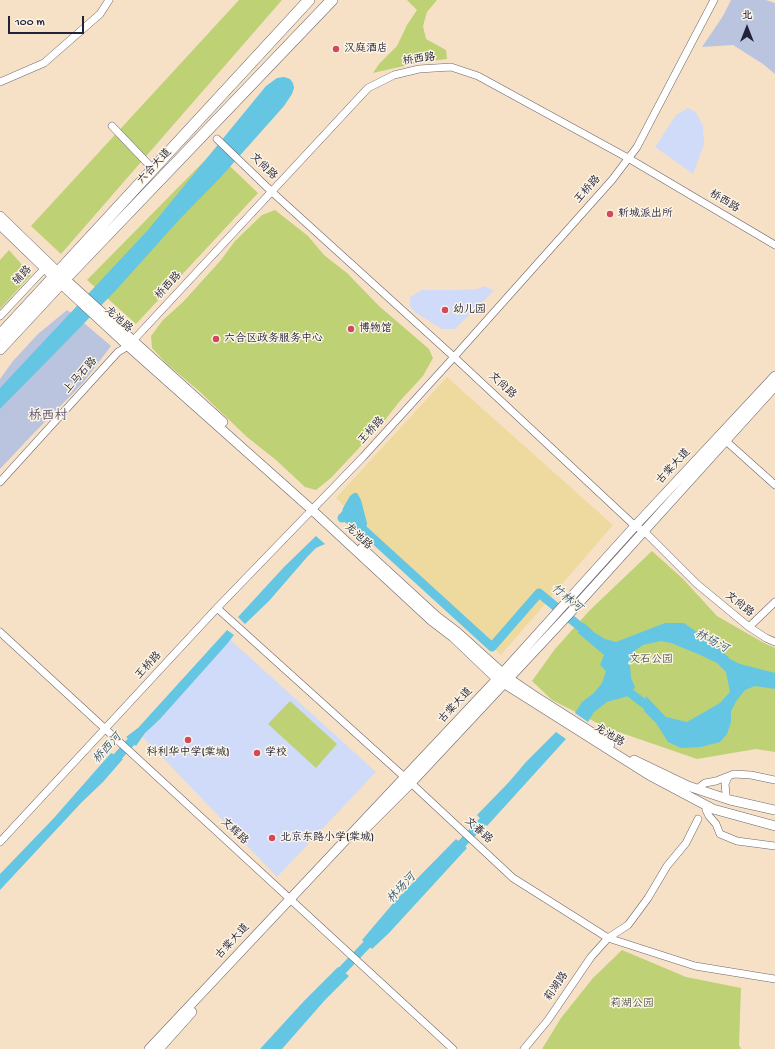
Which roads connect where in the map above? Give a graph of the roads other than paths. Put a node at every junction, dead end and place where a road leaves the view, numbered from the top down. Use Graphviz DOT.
graph roads {
  1 [pos="109,0"];
  2 [pos="309,0"];
  3 [pos="332,0"];
  4 [pos="714,0"];
  5 [pos="0,82"];
  6 [pos="112,126"];
  7 [pos="218,139"];
  8 [pos="628,158"];
  9 [pos="153,169"];
  10 [pos="272,192"];
  11 [pos="0,216"];
  12 [pos="0,226"];
  13 [pos="775,245"];
  14 [pos="45,268"];
  15 [pos="59,278"];
  16 [pos="0,316"];
  17 [pos="0,335"];
  18 [pos="131,343"];
  19 [pos="0,349"];
  20 [pos="454,357"];
  21 [pos="775,376"];
  22 [pos="775,386"];
  23 [pos="726,441"];
  24 [pos="0,482"];
  25 [pos="775,485"];
  26 [pos="313,507"];
  27 [pos="635,526"];
  28 [pos="644,531"];
  29 [pos="775,602"];
  30 [pos="217,608"];
  31 [pos="749,627"];
  32 [pos="0,632"];
  33 [pos="775,642"];
  34 [pos="503,678"];
  35 [pos="106,729"];
  36 [pos="728,777"];
  37 [pos="408,780"];
  38 [pos="775,780"];
  39 [pos="701,786"];
  40 [pos="728,797"];
  41 [pos="706,810"];
  42 [pos="775,810"];
  43 [pos="721,813"];
  44 [pos="698,819"];
  45 [pos="716,824"];
  46 [pos="775,826"];
  47 [pos="0,842"];
  48 [pos="775,846"];
  49 [pos="292,900"];
  50 [pos="608,938"];
  51 [pos="775,979"];
  52 [pos="149,1049"];
  53 [pos="159,1049"];
  54 [pos="453,1049"];
  55 [pos="524,1049"];
  1 -- 5 [label="street"];
  2 -- 9 [label="highway, 六合大道"];
  3 -- 15 [label="highway, 六合大道"];
  4 -- 8 [label="street, 王桥路"];
  6 -- 9 [label="street"];
  7 -- 10 [label="street, 文尚路"];
  8 -- 10 [label="street, 桥西路"];
  8 -- 13 [label="street, 桥西路"];
  8 -- 20 [label="street, 王桥路"];
  9 -- 15 [label="highway, 六合大道"];
  10 -- 18 [label="street, 桥西路"];
  10 -- 20 [label="street, 文尚路"];
  11 -- 15 [label="main road, 龙池路"];
  12 -- 14 [label="main road, 龙池路"];
  14 -- 15 [label="main road, 龙池路"];
  14 -- 16 [label="street, 辅路"];
  15 -- 17 [label="highway, 六合大道"];
  15 -- 18 [label="main road, 龙池路"];
  15 -- 19 [label="highway, 六合大道"];
  18 -- 24 [label="street, 上马石路"];
  18 -- 26 [label="main road, 龙池路"];
  20 -- 26 [label="street, 王桥路"];
  20 -- 27 [label="street, 文尚路"];
  21 -- 27 [label="main road, 古棠大道"];
  22 -- 23 [label="main road, 古棠大道"];
  23 -- 25 [label="street"];
  23 -- 28 [label="main road, 古棠大道"];
  26 -- 30 [label="street, 王桥路"];
  26 -- 34 [label="main road, 龙池路"];
  27 -- 28 [label="street, 文尚路"];
  27 -- 34 [label="main road, 古棠大道"];
  28 -- 31 [label="street, 文尚路"];
  28 -- 34 [label="main road, 古棠大道"];
  29 -- 31 [label="street"];
  30 -- 35 [label="street, 王桥路"];
  30 -- 37 [label="street, 文春路"];
  31 -- 33 [label="street, 文尚路"];
  32 -- 35 [label="street, 文辉路"];
  34 -- 37 [label="main road, 古棠大道"];
  34 -- 40 [label="main road, 龙池路"];
  34 -- 46 [label="main road, 龙池路"];
  35 -- 47 [label="street, 王桥路"];
  35 -- 49 [label="street, 文辉路"];
  36 -- 38 [label="street"];
  36 -- 39 [label="street"];
  36 -- 40 [label="street"];
  37 -- 49 [label="main road, 古棠大道"];
  37 -- 50 [label="street, 文春路"];
  40 -- 42 [label="main road, 龙池路"];
  41 -- 45 [label="street"];
  43 -- 45 [label="street"];
  44 -- 50 [label="street, 莉湖路"];
  45 -- 48 [label="street"];
  49 -- 52 [label="main road, 古棠大道"];
  49 -- 53 [label="main road, 古棠大道"];
  49 -- 54 [label="street, 文辉路"];
  50 -- 51 [label="street, 文春路"];
  50 -- 55 [label="street, 莉湖路"];
}
